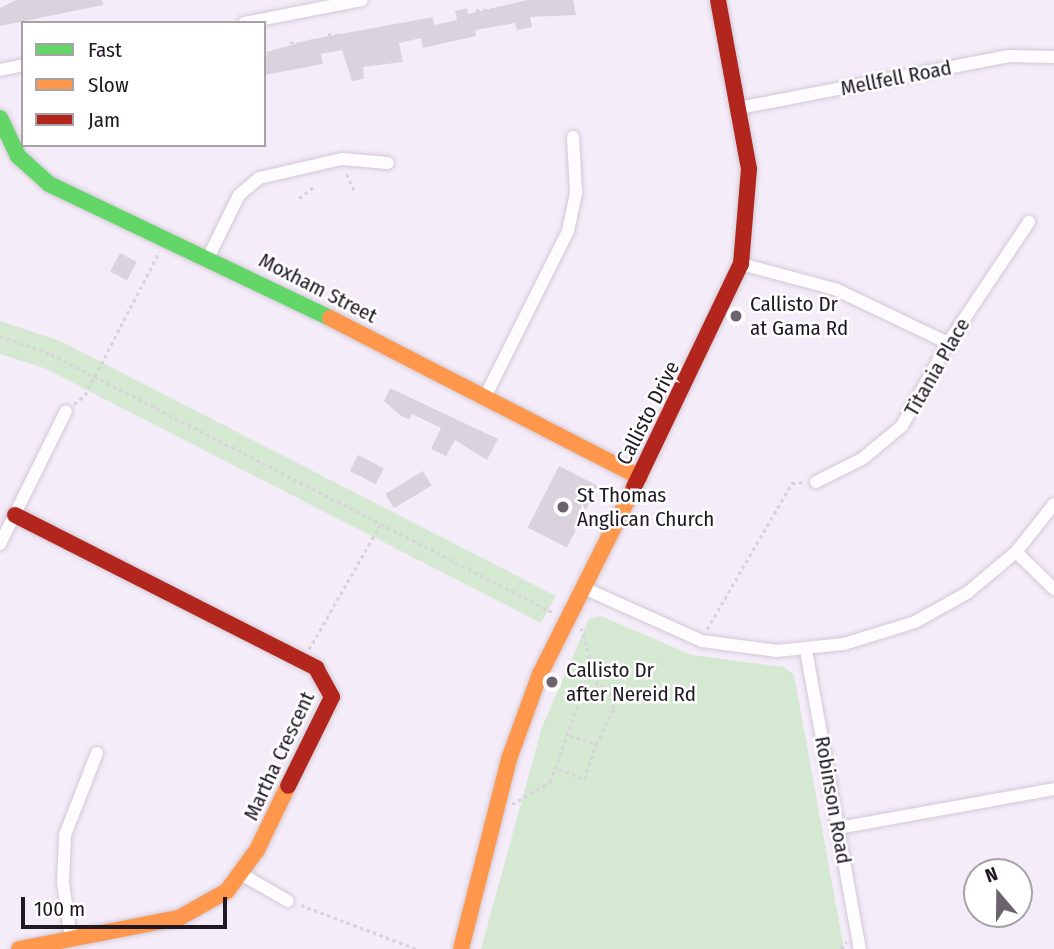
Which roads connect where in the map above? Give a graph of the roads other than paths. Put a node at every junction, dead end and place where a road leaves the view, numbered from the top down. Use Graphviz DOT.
graph roads {
  1 [pos="362,0"];
  2 [pos="718,0"];
  3 [pos="254,21"];
  4 [pos="1054,57"];
  5 [pos="21,65"];
  6 [pos="0,70"];
  7 [pos="740,108"];
  8 [pos="0,118"];
  9 [pos="573,137"];
  10 [pos="387,163"];
  11 [pos="1029,222"];
  12 [pos="209,256"];
  13 [pos="741,264"];
  14 [pos="948,343"];
  15 [pos="486,395"];
  16 [pos="66,411"];
  17 [pos="639,477"];
  18 [pos="816,482"];
  19 [pos="1054,504"];
  20 [pos="15,515"];
  21 [pos="0,544"];
  22 [pos="1016,552"];
  23 [pos="584,587"];
  24 [pos="1054,589"];
  25 [pos="806,650"];
  26 [pos="97,753"];
  27 [pos="1054,789"];
  28 [pos="838,828"];
  29 [pos="242,874"];
  30 [pos="288,901"];
  31 [pos="71,939"];
  32 [pos="19,949"];
  33 [pos="461,949"];
  34 [pos="860,949"];
  1 -- 3 [label="street"];
  2 -- 7 [label="street, Callisto Drive"];
  4 -- 7 [label="street, Mellfell Road"];
  5 -- 6 [label="street"];
  7 -- 13 [label="street, Callisto Drive"];
  8 -- 12 [label="street, Moxham Street"];
  9 -- 15 [label="street"];
  10 -- 12 [label="street"];
  11 -- 14 [label="street, Titania Place"];
  12 -- 15 [label="street, Moxham Street"];
  13 -- 14 [label="street"];
  13 -- 17 [label="street, Callisto Drive"];
  14 -- 18 [label="street, Titania Place"];
  15 -- 17 [label="street, Moxham Street"];
  16 -- 20 [label="street"];
  17 -- 23 [label="street, Callisto Drive"];
  19 -- 22 [label="street"];
  20 -- 21 [label="street"];
  20 -- 29 [label="street, Martha Crescent"];
  22 -- 24 [label="street"];
  22 -- 25 [label="street"];
  23 -- 25 [label="street"];
  23 -- 33 [label="street, Callisto Drive"];
  25 -- 28 [label="street, Robinson Road"];
  26 -- 31 [label="street"];
  27 -- 28 [label="street"];
  28 -- 34 [label="street, Robinson Road"];
  29 -- 30 [label="street"];
  29 -- 31 [label="street, Martha Crescent"];
  31 -- 32 [label="street, Martha Crescent"];
}
